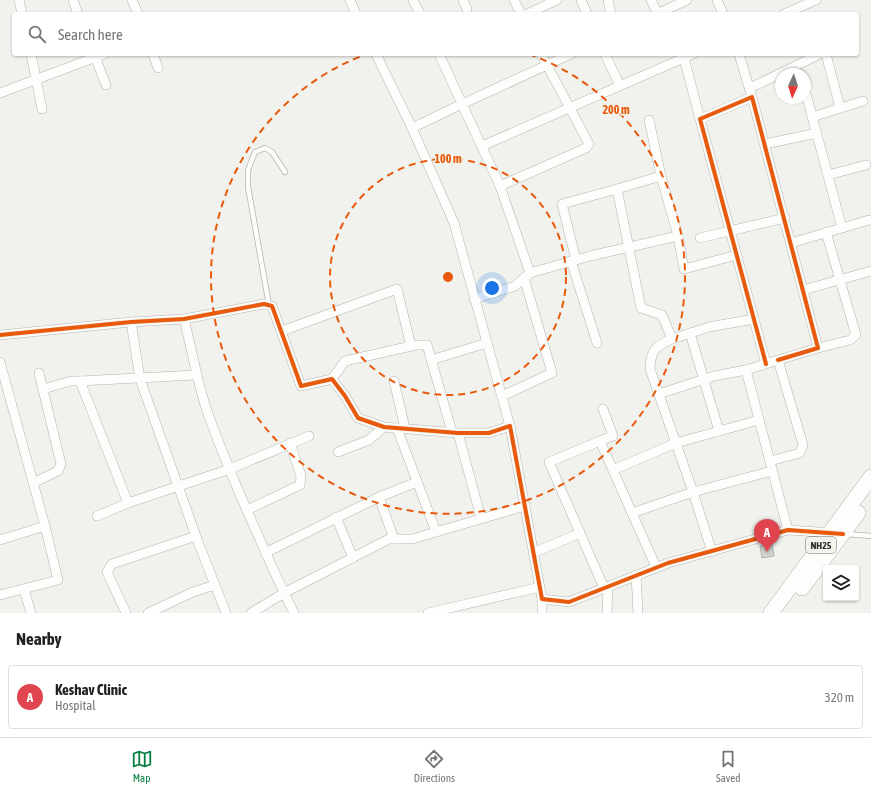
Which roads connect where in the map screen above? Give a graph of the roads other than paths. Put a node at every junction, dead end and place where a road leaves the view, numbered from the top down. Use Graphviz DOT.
graph roads {
  1 [pos="19,0"];
  2 [pos="73,0"];
  3 [pos="132,0"];
  4 [pos="350,0"];
  5 [pos="413,0"];
  6 [pos="463,0"];
  7 [pos="514,0"];
  8 [pos="556,0"];
  9 [pos="581,0"];
  10 [pos="608,0"];
  11 [pos="651,0"];
  12 [pos="687,0"];
  13 [pos="717,0"];
  14 [pos="816,0"];
  15 [pos="467,9"];
  16 [pos="22,12"];
  17 [pos="77,12"];
  18 [pos="137,12"];
  19 [pos="355,12"];
  20 [pos="419,12"];
  21 [pos="520,12"];
  22 [pos="531,12"];
  23 [pos="586,12"];
  24 [pos="611,12"];
  25 [pos="656,12"];
  26 [pos="661,12"];
  27 [pos="723,12"];
  28 [pos="789,12"];
  29 [pos="31,56"];
  30 [pos="94,56"];
  31 [pos="154,56"];
  32 [pos="377,56"];
  33 [pos="441,56"];
  34 [pos="542,56"];
  35 [pos="567,56"];
  36 [pos="606,56"];
  37 [pos="740,56"];
  38 [pos="816,56"];
  39 [pos="827,56"];
  40 [pos="681,57"];
  41 [pos="547,65"];
  42 [pos="798,65"];
  43 [pos="158,68"];
  44 [pos="799,68"];
  45 [pos="36,80"];
  46 [pos="106,85"];
  47 [pos="620,86"];
  48 [pos="0,93"];
  49 [pos="751,93"];
  50 [pos="863,101"];
  51 [pos="462,104"];
  52 [pos="809,104"];
  53 [pos="42,108"];
  54 [pos="570,108"];
  55 [pos="840,108"];
  56 [pos="812,117"];
  57 [pos="700,119"];
  58 [pos="649,120"];
  59 [pos="412,128"];
  60 [pos="817,133"];
  61 [pos="765,144"];
  62 [pos="482,146"];
  63 [pos="866,166"];
  64 [pos="285,172"];
  65 [pos="828,175"];
  66 [pos="661,176"];
  67 [pos="500,186"];
  68 [pos="617,189"];
  69 [pos="785,218"];
  70 [pos="868,220"];
  71 [pos="842,228"];
  72 [pos="731,231"];
  73 [pos="826,232"];
  74 [pos="678,236"];
  75 [pos="700,238"];
  76 [pos="791,243"];
  77 [pos="627,247"];
  78 [pos="738,255"];
  79 [pos="574,261"];
  80 [pos="871,271"];
  81 [pos="527,275"];
  82 [pos="840,280"];
  83 [pos="804,290"];
  84 [pos="474,299"];
  85 [pos="269,305"];
  86 [pos="754,318"];
  87 [pos="184,319"];
  88 [pos="131,322"];
  89 [pos="282,330"];
  90 [pos="690,333"];
  91 [pos="0,335"];
  92 [pos="672,339"];
  93 [pos="487,343"];
  94 [pos="597,343"];
  95 [pos="411,346"];
  96 [pos="818,348"];
  97 [pos="431,360"];
  98 [pos="778,360"];
  99 [pos="0,362"];
  100 [pos="766,364"];
  101 [pos="746,370"];
  102 [pos="38,373"];
  103 [pos="196,375"];
  104 [pos="140,379"];
  105 [pos="332,379"];
  106 [pos="704,380"];
  107 [pos="394,381"];
  108 [pos="80,382"];
  109 [pos="43,389"];
  110 [pos="659,394"];
  111 [pos="502,396"];
  112 [pos="603,409"];
  113 [pos="759,420"];
  114 [pos="384,426"];
  115 [pos="510,426"];
  116 [pos="401,428"];
  117 [pos="718,431"];
  118 [pos="455,433"];
  119 [pos="309,436"];
  120 [pos="600,441"];
  121 [pos="676,443"];
  122 [pos="290,444"];
  123 [pos="338,452"];
  124 [pos="770,461"];
  125 [pos="230,469"];
  126 [pos="612,470"];
  127 [pos="772,471"];
  128 [pos="871,477"];
  129 [pos="33,482"];
  130 [pos="418,482"];
  131 [pos="178,486"];
  132 [pos="693,492"];
  133 [pos="871,494"];
  134 [pos="379,497"];
  135 [pos="128,504"];
  136 [pos="524,506"];
  137 [pos="247,510"];
  138 [pos="632,513"];
  139 [pos="97,516"];
  140 [pos="336,517"];
  141 [pos="481,518"];
  142 [pos="45,526"];
  143 [pos="788,530"];
  144 [pos="436,532"];
  145 [pos="580,533"];
  146 [pos="836,533"];
  147 [pos="196,536"];
  148 [pos="871,536"];
  149 [pos="394,539"];
  150 [pos="0,540"];
  151 [pos="712,552"];
  152 [pos="265,553"];
  153 [pos="533,553"];
  154 [pos="353,558"];
  155 [pos="656,567"];
  156 [pos="636,575"];
  157 [pos="215,585"];
  158 [pos="540,587"];
  159 [pos="606,587"];
  160 [pos="24,589"];
  161 [pos="284,593"];
  162 [pos="0,596"];
  163 [pos="542,599"];
  164 [pos="459,609"];
  165 [pos="31,613"];
  166 [pos="126,613"];
  167 [pos="148,613"];
  168 [pos="226,613"];
  169 [pos="251,613"];
  170 [pos="294,613"];
  171 [pos="428,613"];
  172 [pos="542,613"];
  173 [pos="607,613"];
  174 [pos="638,613"];
  175 [pos="771,613"];
  176 [pos="784,613"];
  1 -- 16 [label="street"];
  2 -- 17 [label="street"];
  3 -- 18 [label="street"];
  4 -- 19 [label="street"];
  5 -- 20 [label="street"];
  6 -- 15 [label="street"];
  7 -- 21 [label="street"];
  8 -- 22 [label="street"];
  9 -- 23 [label="street"];
  10 -- 24 [label="street"];
  11 -- 25 [label="street"];
  12 -- 26 [label="street"];
  13 -- 27 [label="street"];
  14 -- 28 [label="street"];
  29 -- 45 [label="street"];
  30 -- 45 [label="street"];
  30 -- 46 [label="street"];
  31 -- 43 [label="street"];
  32 -- 59 [label="street"];
  33 -- 51 [label="street"];
  34 -- 41 [label="street"];
  35 -- 41 [label="street"];
  36 -- 47 [label="street"];
  37 -- 49 [label="street"];
  38 -- 42 [label="street"];
  39 -- 55 [label="street"];
  40 -- 47 [label="street"];
  40 -- 57 [label="street"];
  41 -- 51 [label="street"];
  41 -- 54 [label="street"];
  42 -- 44 [label="street"];
  42 -- 49 [label="street"];
  45 -- 48 [label="street"];
  45 -- 53 [label="street"];
  47 -- 54 [label="street"];
  49 -- 57 [label="street"];
  49 -- 61 [label="street"];
  50 -- 55 [label="street"];
  51 -- 59 [label="street"];
  51 -- 62 [label="street"];
  52 -- 56 [label="street"];
  54 -- 62 [label="street"];
  54 -- 67 [label="street"];
  55 -- 56 [label="street"];
  56 -- 60 [label="street"];
  57 -- 72 [label="street"];
  58 -- 66 [label="street"];
  59 -- 84 [label="street"];
  60 -- 61 [label="street"];
  60 -- 65 [label="street"];
  61 -- 69 [label="street"];
  62 -- 67 [label="street"];
  63 -- 65 [label="street"];
  64 -- 85 [label="lane"];
  65 -- 71 [label="street"];
  66 -- 68 [label="street"];
  66 -- 74 [label="street"];
  67 -- 81 [label="street"];
  68 -- 77 [label="street"];
  68 -- 79 [label="street"];
  69 -- 72 [label="street"];
  69 -- 76 [label="street"];
  70 -- 71 [label="street"];
  71 -- 73 [label="street"];
  72 -- 75 [label="street"];
  72 -- 78 [label="street"];
  73 -- 76 [label="street"];
  73 -- 82 [label="street"];
  74 -- 77 [label="street"];
  74 -- 78 [label="street"];
  76 -- 83 [label="street"];
  77 -- 79 [label="street"];
  77 -- 92 [label="street"];
  78 -- 86 [label="street"];
  79 -- 81 [label="street"];
  79 -- 94 [label="street"];
  80 -- 82 [label="street"];
  81 -- 84 [label="street"];
  81 -- 111 [label="street"];
  82 -- 83 [label="street"];
  82 -- 96 [label="street"];
  83 -- 96 [label="street"];
  84 -- 93 [label="street"];
  85 -- 87 [label="street"];
  85 -- 89 [label="street"];
  86 -- 90 [label="street"];
  86 -- 100 [label="street"];
  87 -- 88 [label="street"];
  87 -- 103 [label="street"];
  88 -- 91 [label="street"];
  88 -- 104 [label="street"];
  89 -- 95 [label="street"];
  89 -- 105 [label="street"];
  90 -- 92 [label="street"];
  90 -- 106 [label="street"];
  92 -- 110 [label="street"];
  93 -- 97 [label="street"];
  93 -- 111 [label="street"];
  95 -- 97 [label="street"];
  95 -- 105 [label="street"];
  96 -- 98 [label="street"];
  97 -- 118 [label="street"];
  98 -- 100 [label="street"];
  98 -- 124 [label="street"];
  99 -- 129 [label="street"];
  100 -- 101 [label="street"];
  101 -- 106 [label="street"];
  101 -- 113 [label="street"];
  102 -- 109 [label="street"];
  103 -- 104 [label="street"];
  103 -- 125 [label="street"];
  104 -- 108 [label="street"];
  104 -- 131 [label="street"];
  105 -- 114 [label="street"];
  106 -- 110 [label="street"];
  106 -- 117 [label="street"];
  107 -- 116 [label="street"];
  108 -- 109 [label="street"];
  108 -- 135 [label="street"];
  109 -- 129 [label="street"];
  110 -- 121 [label="street"];
  111 -- 115 [label="street"];
  112 -- 120 [label="street"];
  113 -- 117 [label="street"];
  113 -- 124 [label="street"];
  114 -- 116 [label="street"];
  114 -- 123 [label="street"];
  115 -- 118 [label="street"];
  115 -- 136 [label="street"];
  116 -- 118 [label="street"];
  116 -- 130 [label="street"];
  117 -- 121 [label="street"];
  118 -- 141 [label="street"];
  119 -- 122 [label="street"];
  120 -- 126 [label="street"];
  120 -- 145 [label="street"];
  121 -- 126 [label="street"];
  121 -- 132 [label="street"];
  122 -- 125 [label="street"];
  122 -- 137 [label="street"];
  124 -- 127 [label="street"];
  125 -- 131 [label="street"];
  125 -- 137 [label="street"];
  126 -- 138 [label="street"];
  127 -- 132 [label="street"];
  127 -- 143 [label="street"];
  128 -- 146 [label="main road, NH25"];
  129 -- 142 [label="street"];
  130 -- 134 [label="street"];
  130 -- 144 [label="street"];
  131 -- 135 [label="street"];
  131 -- 147 [label="street"];
  132 -- 138 [label="street"];
  132 -- 151 [label="street"];
  133 -- 146 [label="main road, NH25"];
  134 -- 140 [label="street"];
  134 -- 149 [label="street"];
  135 -- 139 [label="street"];
  136 -- 141 [label="street"];
  136 -- 153 [label="street"];
  137 -- 152 [label="street"];
  138 -- 155 [label="street"];
  140 -- 152 [label="street"];
  140 -- 154 [label="street"];
  141 -- 144 [label="street"];
  142 -- 150 [label="street"];
  142 -- 160 [label="street"];
  143 -- 146 [label="street"];
  143 -- 151 [label="street"];
  144 -- 149 [label="street"];
  145 -- 153 [label="street"];
  145 -- 159 [label="street"];
  146 -- 148 [label="lane"];
  146 -- 175 [label="main road, NH25"];
  146 -- 176 [label="main road, NH25"];
  147 -- 157 [label="street"];
  147 -- 166 [label="street"];
  149 -- 154 [label="street"];
  151 -- 155 [label="street"];
  152 -- 161 [label="street"];
  153 -- 158 [label="street"];
  154 -- 161 [label="street"];
  155 -- 156 [label="street"];
  156 -- 159 [label="street"];
  156 -- 174 [label="street"];
  157 -- 167 [label="street"];
  157 -- 168 [label="street"];
  158 -- 163 [label="street"];
  158 -- 164 [label="street"];
  159 -- 163 [label="street"];
  159 -- 173 [label="street"];
  160 -- 162 [label="street"];
  160 -- 165 [label="street"];
  161 -- 169 [label="street"];
  161 -- 170 [label="street"];
  163 -- 172 [label="street"];
  164 -- 171 [label="street"];
}
